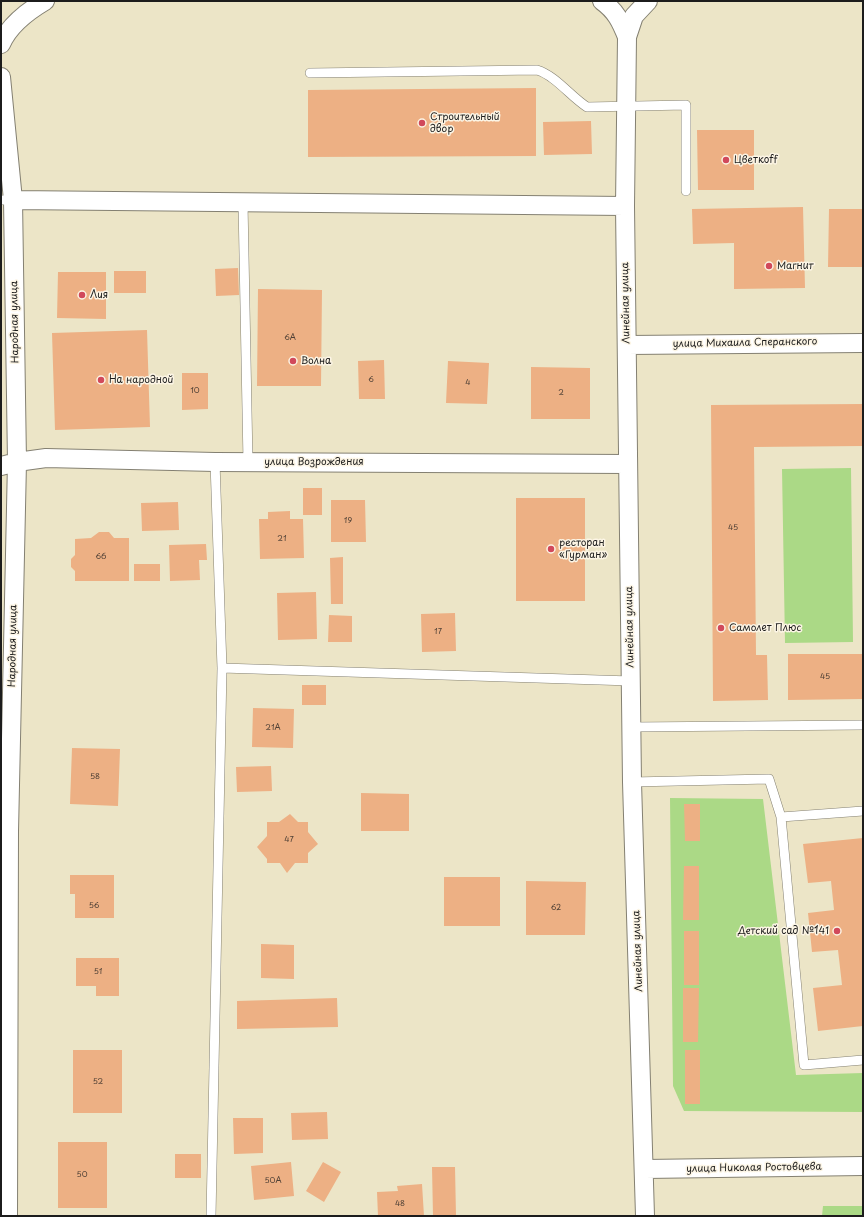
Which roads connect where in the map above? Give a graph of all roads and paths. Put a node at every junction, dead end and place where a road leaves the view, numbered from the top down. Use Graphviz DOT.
graph roads {
  1 [pos="45,1"];
  2 [pos="602,1"];
  3 [pos="648,1"];
  4 [pos="626,37"];
  5 [pos="1,44"];
  6 [pos="310,73"];
  7 [pos="1,77"];
  8 [pos="626,108"];
  9 [pos="686,191"];
  10 [pos="7,200"];
  11 [pos="243,203"];
  12 [pos="625,206"];
  13 [pos="863,342"];
  14 [pos="627,344"];
  15 [pos="215,462"];
  16 [pos="248,462"];
  17 [pos="9,464"];
  18 [pos="628,464"];
  19 [pos="222,668"];
  20 [pos="631,681"];
  21 [pos="863,725"];
  22 [pos="632,727"];
  23 [pos="632,782"];
  24 [pos="863,811"];
  25 [pos="781,817"];
  26 [pos="4,991"];
  27 [pos="863,1060"];
  28 [pos="863,1166"];
  29 [pos="644,1169"];
  30 [pos="8,1216"];
  31 [pos="211,1216"];
  32 [pos="645,1216"];
  1 -- 5 [label="street"];
  2 -- 4 [label="street"];
  3 -- 4 [label="street"];
  4 -- 8 [label="street, Линейная улица"];
  6 -- 8 [label="lane"];
  7 -- 10 [label="street, Народная улица"];
  8 -- 9 [label="lane"];
  8 -- 12 [label="street, Линейная улица"];
  10 -- 11 [label="street"];
  10 -- 17 [label="street, Народная улица"];
  11 -- 12 [label="street"];
  11 -- 16 [label="lane"];
  12 -- 14 [label="street, Линейная улица"];
  13 -- 14 [label="street, улица Михаила Сперанского"];
  14 -- 18 [label="street, Линейная улица"];
  15 -- 16 [label="street, улица Возрождения"];
  15 -- 17 [label="street, улица Возрождения"];
  15 -- 19 [label="lane"];
  16 -- 18 [label="street, улица Возрождения"];
  17 -- 26 [label="street, Народная улица"];
  18 -- 20 [label="street, Линейная улица"];
  19 -- 20 [label="lane"];
  19 -- 31 [label="lane"];
  20 -- 22 [label="street, Линейная улица"];
  21 -- 22 [label="lane"];
  22 -- 23 [label="street, Линейная улица"];
  23 -- 25 [label="lane"];
  23 -- 29 [label="street, Линейная улица"];
  24 -- 25 [label="lane"];
  25 -- 27 [label="lane"];
  26 -- 30 [label="street, Народная улица"];
  28 -- 29 [label="street, улица Николая Ростовцева"];
  29 -- 32 [label="street, Линейная улица"];
}
